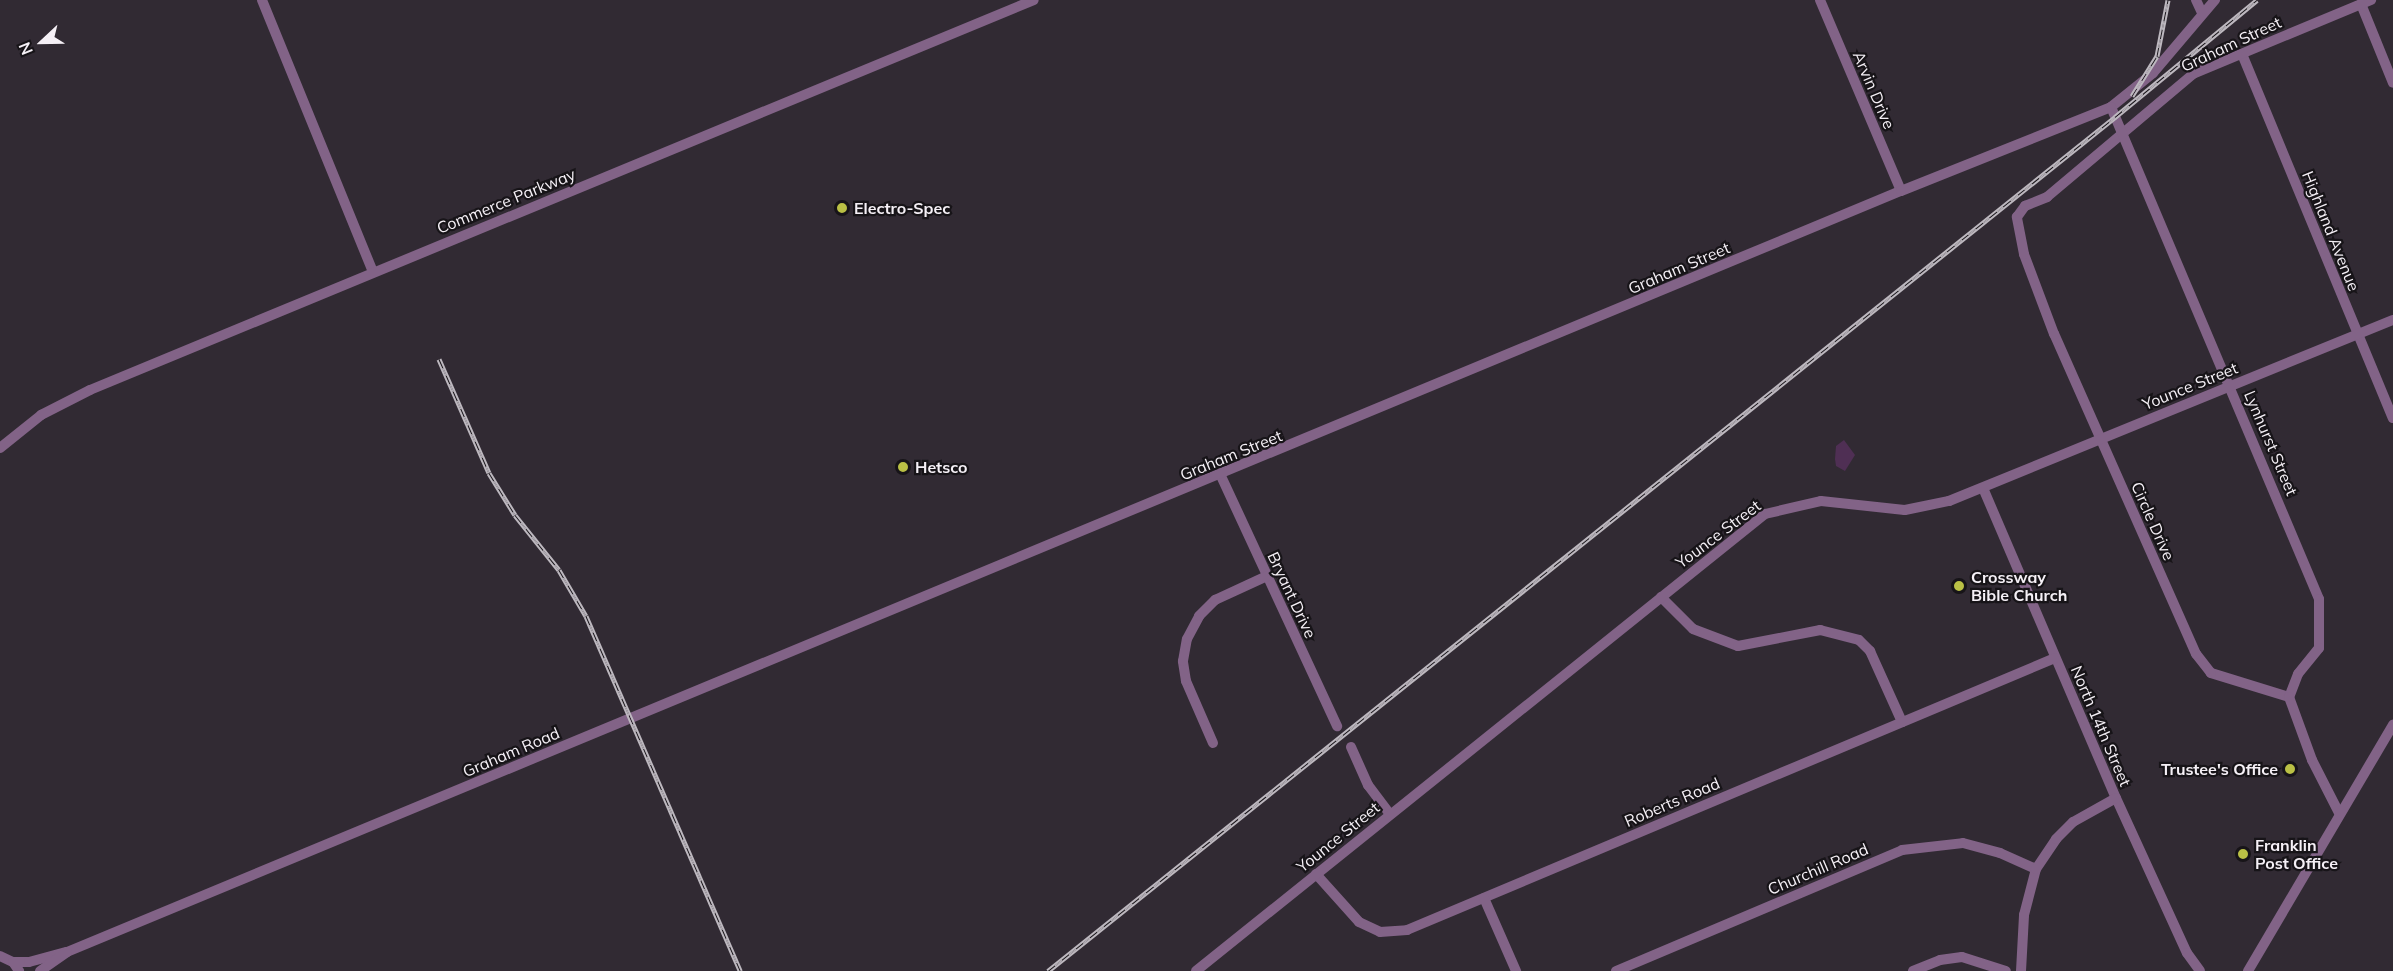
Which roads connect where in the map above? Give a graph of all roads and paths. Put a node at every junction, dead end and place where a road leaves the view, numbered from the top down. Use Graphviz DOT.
graph roads {
  1 [pos="262,0"];
  2 [pos="1034,0"];
  3 [pos="1820,0"];
  4 [pos="2196,0"];
  5 [pos="2215,0"];
  6 [pos="2366,2"];
  7 [pos="2202,13"];
  8 [pos="2242,54"];
  9 [pos="2393,82"];
  10 [pos="2111,107"];
  11 [pos="2124,135"];
  12 [pos="1900,191"];
  13 [pos="2048,197"];
  14 [pos="373,272"];
  15 [pos="2393,320"];
  16 [pos="2358,335"];
  17 [pos="2230,386"];
  18 [pos="2393,418"];
  19 [pos="2099,438"];
  20 [pos="0,448"];
  21 [pos="1221,476"];
  22 [pos="1983,488"];
  23 [pos="1267,576"];
  24 [pos="967,579"];
  25 [pos="1661,597"];
  26 [pos="2055,658"];
  27 [pos="2289,697"];
  28 [pos="1902,722"];
  29 [pos="2393,725"];
  30 [pos="1337,726"];
  31 [pos="1213,743"];
  32 [pos="1351,747"];
  33 [pos="2116,798"];
  34 [pos="2339,813"];
  35 [pos="1390,814"];
  36 [pos="2036,869"];
  37 [pos="1317,874"];
  38 [pos="1484,898"];
  39 [pos="0,947"];
  40 [pos="67,952"];
  41 [pos="9,962"];
  42 [pos="2253,968"];
  43 [pos="40,971"];
  44 [pos="1196,971"];
  45 [pos="1516,971"];
  46 [pos="1616,971"];
  47 [pos="1913,971"];
  48 [pos="2006,971"];
  49 [pos="2021,971"];
  50 [pos="2200,971"];
  1 -- 14 [label="street"];
  2 -- 14 [label="street, Commerce Parkway"];
  3 -- 12 [label="street, Arvin Drive"];
  4 -- 7 [label="street"];
  5 -- 7 [label="street, Graham Street"];
  6 -- 8 [label="street, Graham Street"];
  6 -- 9 [label="street"];
  7 -- 10 [label="street, Graham Street"];
  8 -- 11 [label="street, Graham Street"];
  8 -- 16 [label="street, Highland Avenue"];
  10 -- 11 [label="street"];
  10 -- 12 [label="street, Graham Street"];
  11 -- 13 [label="street, Graham Street"];
  11 -- 17 [label="street, Lynhurst Street"];
  12 -- 21 [label="street, Graham Street"];
  13 -- 19 [label="street, Circle Drive"];
  14 -- 20 [label="street, Commerce Parkway"];
  15 -- 16 [label="street, Younce Street"];
  16 -- 17 [label="street, Younce Street"];
  16 -- 18 [label="street, Highland Avenue"];
  17 -- 19 [label="street, Younce Street"];
  17 -- 27 [label="street, Lynhurst Street"];
  19 -- 22 [label="street, Younce Street"];
  19 -- 27 [label="street, Circle Drive"];
  21 -- 23 [label="street, Bryant Drive"];
  21 -- 24 [label="street, Graham Street"];
  22 -- 25 [label="street, Younce Street"];
  22 -- 26 [label="street, North 14th Street"];
  23 -- 30 [label="street, Bryant Drive"];
  23 -- 31 [label="street"];
  24 -- 40 [label="street, Graham Road"];
  25 -- 28 [label="street"];
  25 -- 35 [label="street, Younce Street"];
  26 -- 28 [label="street, Roberts Road"];
  26 -- 33 [label="street, North 14th Street"];
  27 -- 34 [label="street"];
  28 -- 38 [label="street, Roberts Road"];
  29 -- 34 [label="street"];
  32 -- 35 [label="street"];
  33 -- 36 [label="street"];
  33 -- 50 [label="street, North 14th Street"];
  34 -- 42 [label="street"];
  35 -- 37 [label="street, Younce Street"];
  36 -- 46 [label="street, Churchill Road"];
  36 -- 49 [label="street"];
  37 -- 38 [label="street, Roberts Road"];
  37 -- 44 [label="street, Younce Street"];
  38 -- 45 [label="street"];
  39 -- 41 [label="street"];
  40 -- 41 [label="street, Graham Road"];
  40 -- 43 [label="street, Graham Road"];
  47 -- 48 [label="street"];
}
